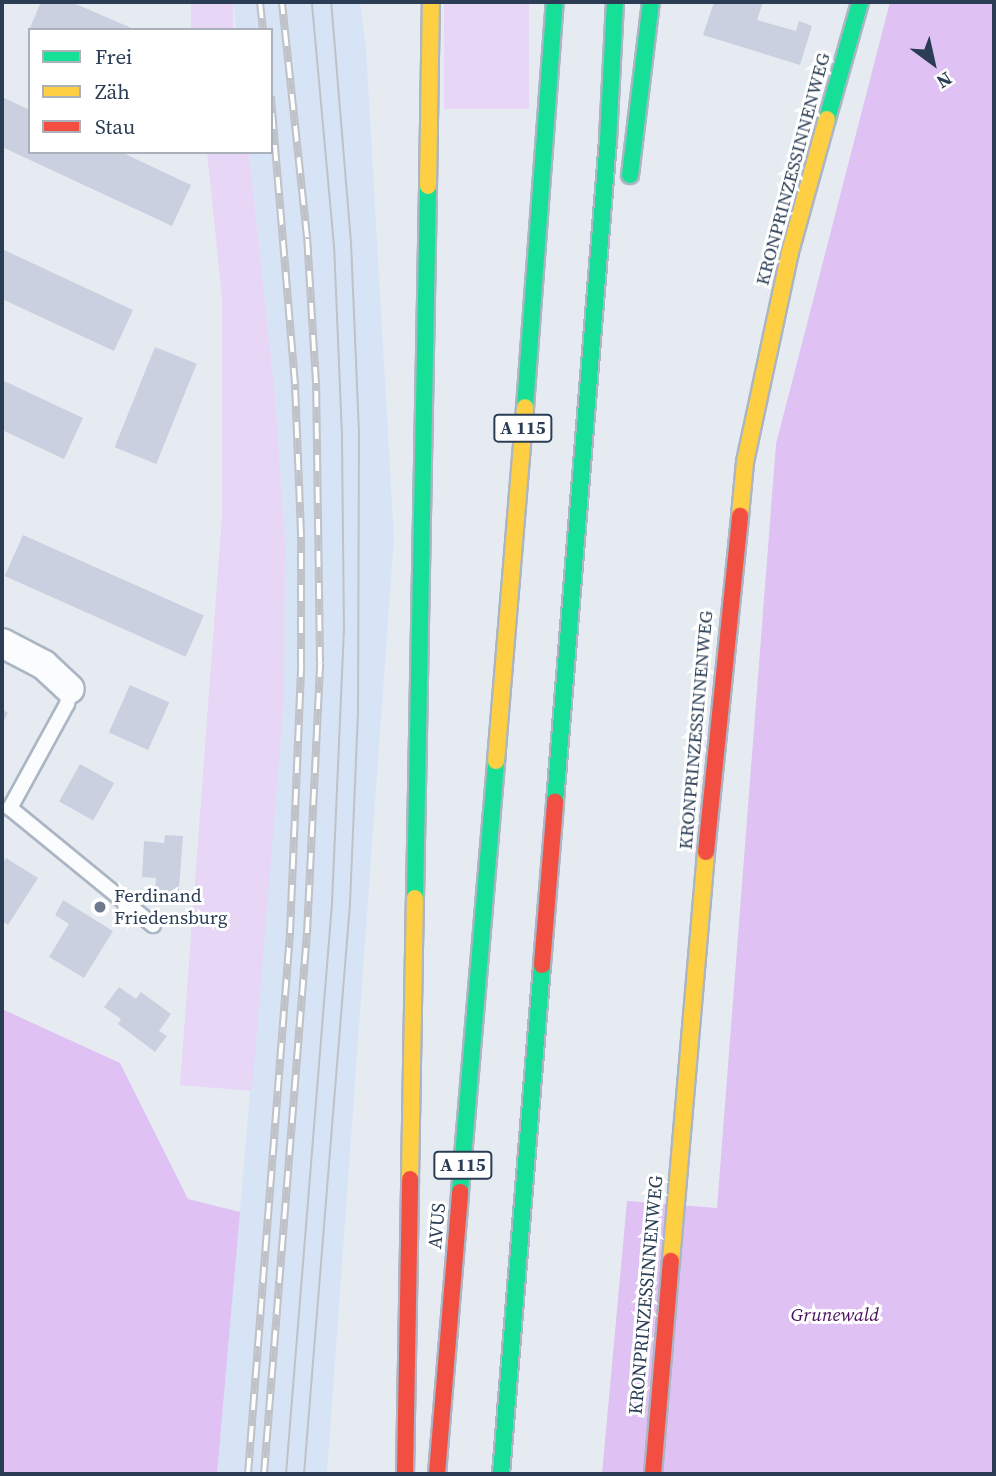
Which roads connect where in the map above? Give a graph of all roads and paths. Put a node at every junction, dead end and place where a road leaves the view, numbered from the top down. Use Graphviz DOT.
graph roads {
  1 [pos="431,2"];
  2 [pos="555,2"];
  3 [pos="615,2"];
  4 [pos="650,2"];
  5 [pos="860,2"];
  6 [pos="628,189"];
  7 [pos="608,356"];
  8 [pos="587,402"];
  9 [pos="2,643"];
  10 [pos="70,689"];
  11 [pos="153,925"];
  12 [pos="405,1474"];
  13 [pos="437,1474"];
  14 [pos="501,1474"];
  15 [pos="653,1474"];
  1 -- 12 [label="main road"];
  2 -- 13 [label="main road, AVUS / A 115"];
  3 -- 8 [label="main road"];
  4 -- 6 [label="main road"];
  5 -- 15 [label="main road, KRONPRINZESSINNENWEG"];
  7 -- 8 [label="main road"];
  8 -- 14 [label="main road"];
  9 -- 10 [label="street"];
  10 -- 11 [label="lane"];
}
